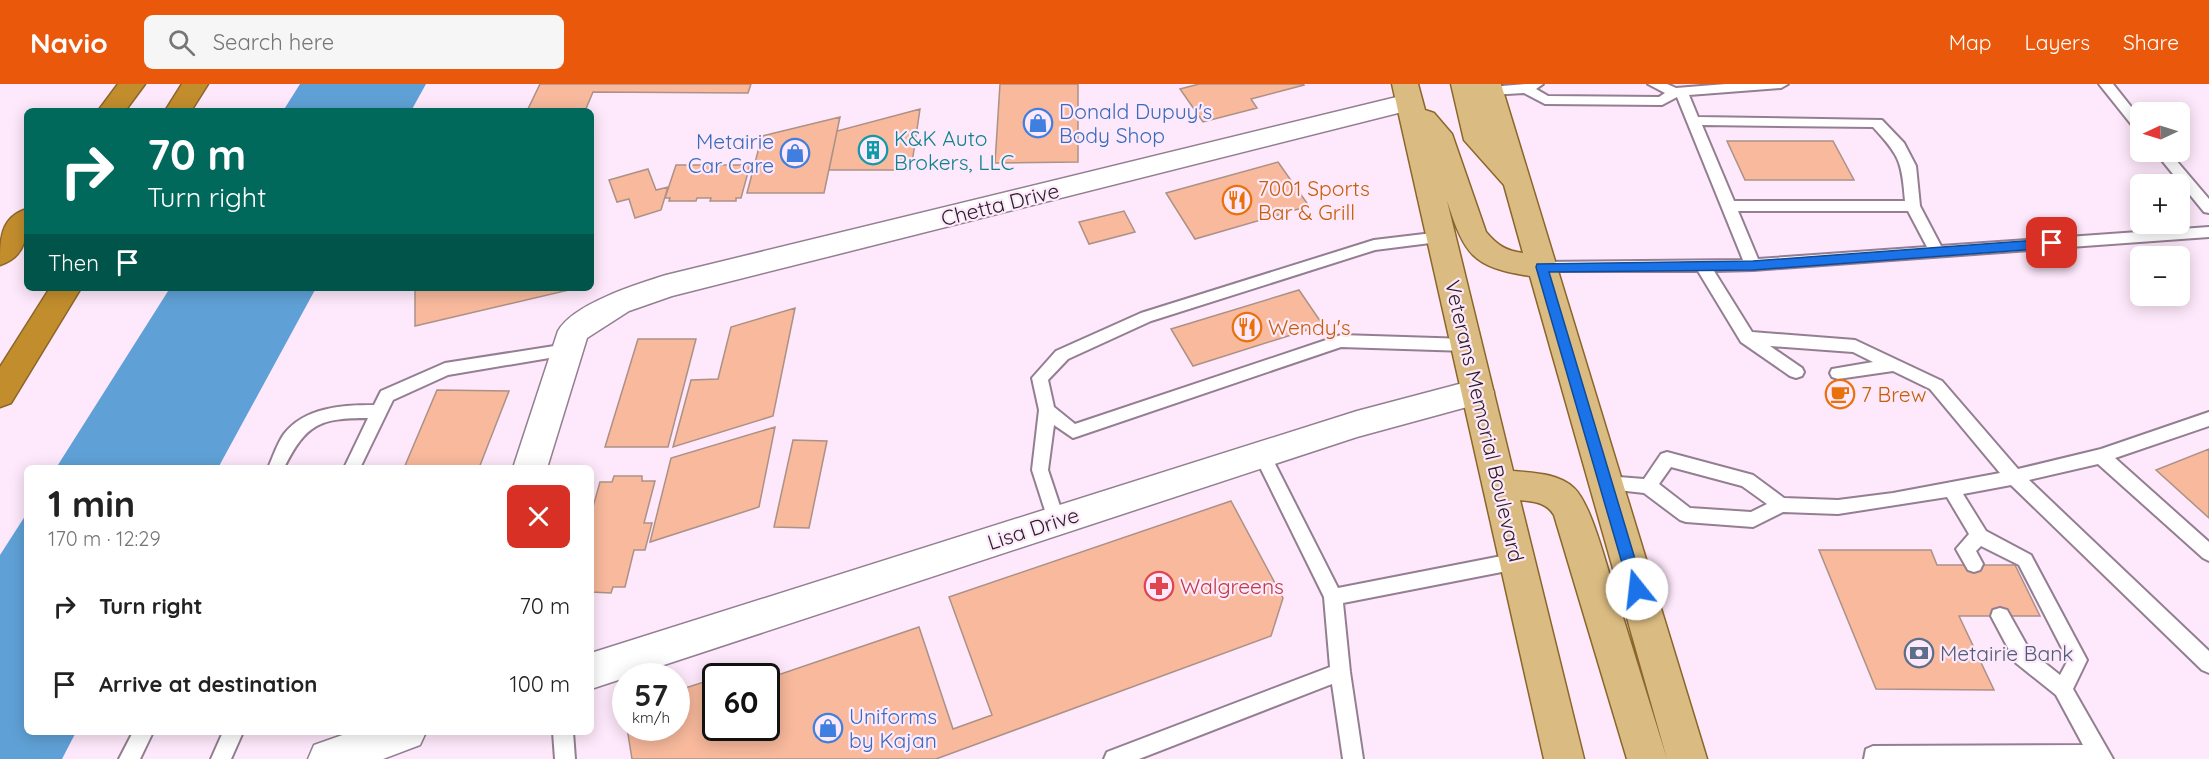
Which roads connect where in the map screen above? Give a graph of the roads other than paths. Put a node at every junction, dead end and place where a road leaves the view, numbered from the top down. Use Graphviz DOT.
graph roads {
  1 [pos="132,84"];
  2 [pos="195,84"];
  3 [pos="1655,84"];
  4 [pos="1781,84"];
  5 [pos="2106,84"];
  6 [pos="1481,86"];
  7 [pos="1531,87"];
  8 [pos="1702,87"];
  9 [pos="1678,92"];
  10 [pos="1407,93"];
  11 [pos="113,108"];
  12 [pos="180,108"];
  13 [pos="2130,114"];
  14 [pos="1694,121"];
  15 [pos="2170,162"];
  16 [pos="1728,206"];
  17 [pos="1913,206"];
  18 [pos="2209,208"];
  19 [pos="24,223"];
  20 [pos="2209,232"];
  21 [pos="1441,237"];
  22 [pos="1938,252"];
  23 [pos="0,254"];
  24 [pos="1753,265"];
  25 [pos="1702,266"];
  26 [pos="1542,267"];
  27 [pos="64,291"];
  28 [pos="1747,338"];
  29 [pos="1467,345"];
  30 [pos="567,350"];
  31 [pos="1895,365"];
  32 [pos="1796,372"];
  33 [pos="1838,373"];
  34 [pos="1478,392"];
  35 [pos="0,394"];
  36 [pos="1047,410"];
  37 [pos="377,412"];
  38 [pos="2209,419"];
  39 [pos="1262,455"];
  40 [pos="2101,456"];
  41 [pos="278,465"];
  42 [pos="353,465"];
  43 [pos="531,465"];
  44 [pos="2014,477"];
  45 [pos="1606,483"];
  46 [pos="1499,484"];
  47 [pos="1648,486"];
  48 [pos="1951,489"];
  49 [pos="1781,505"];
  50 [pos="1056,521"];
  51 [pos="1980,536"];
  52 [pos="2209,553"];
  53 [pos="1517,561"];
  54 [pos="1974,564"];
  55 [pos="1333,597"];
  56 [pos="2000,616"];
  57 [pos="2209,664"];
  58 [pos="594,670"];
  59 [pos="1340,672"];
  60 [pos="2063,689"];
  61 [pos="141,735"];
  62 [pos="232,735"];
  63 [pos="397,735"];
  64 [pos="563,735"];
  65 [pos="1873,756"];
  66 [pos="2101,756"];
  67 [pos="129,759"];
  68 [pos="221,759"];
  69 [pos="328,759"];
  70 [pos="565,759"];
  71 [pos="1114,759"];
  72 [pos="1353,759"];
  73 [pos="1564,759"];
  74 [pos="1647,759"];
  75 [pos="1687,759"];
  1 -- 11 [label="highway"];
  2 -- 12 [label="highway"];
  3 -- 9 [label="lane"];
  4 -- 8 [label="lane"];
  5 -- 13 [label="lane"];
  6 -- 7 [label="lane"];
  6 -- 26 [label="main road"];
  7 -- 9 [label="lane"];
  8 -- 9 [label="lane"];
  9 -- 14 [label="lane"];
  10 -- 21 [label="main road, Veterans Memorial Boulevard"];
  10 -- 26 [label="main road"];
  10 -- 30 [label="street, Chetta Drive"];
  14 -- 16 [label="lane"];
  14 -- 17 [label="lane"];
  15 -- 18 [label="lane"];
  16 -- 17 [label="lane"];
  16 -- 24 [label="lane"];
  17 -- 22 [label="lane"];
  19 -- 23 [label="highway"];
  20 -- 22 [label="lane"];
  21 -- 29 [label="main road, Veterans Memorial Boulevard"];
  21 -- 36 [label="lane"];
  22 -- 24 [label="lane"];
  24 -- 25 [label="lane"];
  25 -- 26 [label="lane"];
  25 -- 28 [label="lane"];
  26 -- 45 [label="main road"];
  27 -- 35 [label="highway"];
  28 -- 31 [label="lane"];
  28 -- 32 [label="lane"];
  29 -- 34 [label="main road, Veterans Memorial Boulevard"];
  29 -- 36 [label="lane"];
  30 -- 37 [label="lane"];
  30 -- 43 [label="street, Chetta Drive"];
  31 -- 33 [label="lane"];
  31 -- 44 [label="lane"];
  34 -- 39 [label="street, Lisa Drive"];
  34 -- 46 [label="main road, Veterans Memorial Boulevard"];
  36 -- 50 [label="lane"];
  37 -- 41 [label="lane"];
  37 -- 42 [label="lane"];
  38 -- 40 [label="lane"];
  39 -- 50 [label="street, Lisa Drive"];
  39 -- 55 [label="lane"];
  40 -- 44 [label="lane"];
  40 -- 52 [label="lane"];
  44 -- 48 [label="lane"];
  44 -- 57 [label="lane"];
  45 -- 47 [label="lane"];
  45 -- 75 [label="main road"];
  46 -- 53 [label="main road, Veterans Memorial Boulevard"];
  46 -- 74 [label="main road"];
  47 -- 49 [label="lane"];
  47 -- 49 [label="lane"];
  48 -- 49 [label="lane"];
  48 -- 51 [label="lane"];
  50 -- 58 [label="street, Lisa Drive"];
  51 -- 54 [label="lane"];
  51 -- 60 [label="lane"];
  53 -- 55 [label="lane"];
  53 -- 73 [label="main road, Veterans Memorial Boulevard"];
  55 -- 59 [label="lane"];
  56 -- 60 [label="lane"];
  59 -- 71 [label="lane"];
  59 -- 72 [label="lane"];
  60 -- 66 [label="lane"];
  61 -- 67 [label="lane"];
  62 -- 68 [label="lane"];
  63 -- 69 [label="street"];
  64 -- 70 [label="lane"];
  65 -- 66 [label="lane"];
}
